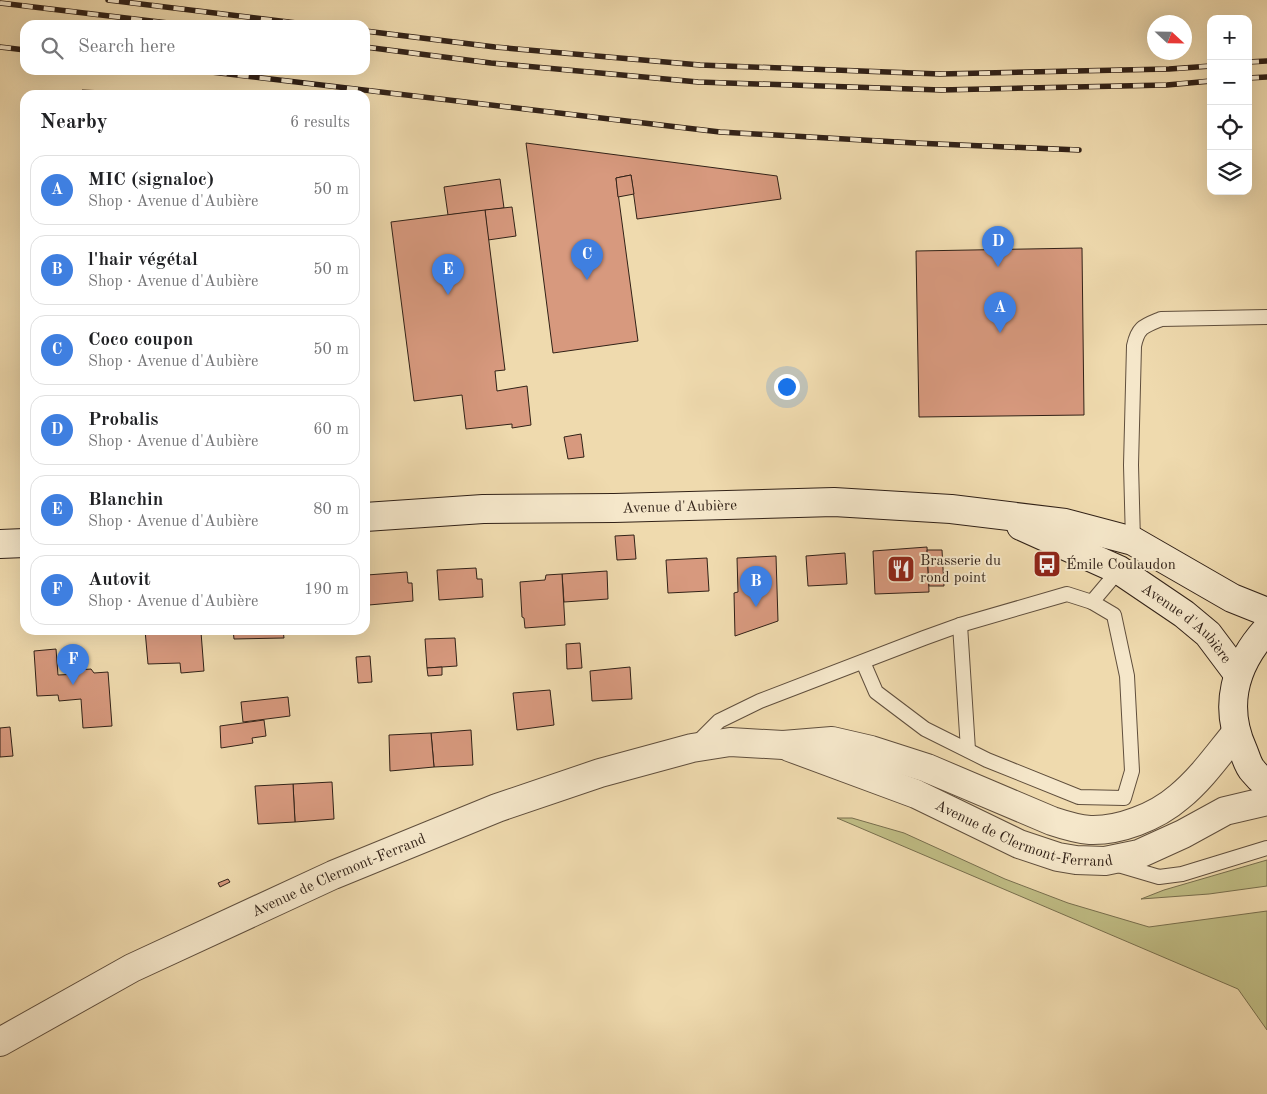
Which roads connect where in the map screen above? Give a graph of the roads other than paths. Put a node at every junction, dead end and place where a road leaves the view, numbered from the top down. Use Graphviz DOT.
graph roads {
  1 [pos="1267,317"];
  2 [pos="994,514"];
  3 [pos="370,516"];
  4 [pos="1133,541"];
  5 [pos="20,543"];
  6 [pos="0,544"];
  7 [pos="1119,570"];
  8 [pos="1092,602"];
  9 [pos="1267,612"];
  10 [pos="960,626"];
  11 [pos="1267,629"];
  12 [pos="863,662"];
  13 [pos="1238,674"];
  14 [pos="1235,734"];
  15 [pos="783,744"];
  16 [pos="692,748"];
  17 [pos="968,750"];
  18 [pos="1267,785"];
  19 [pos="1267,801"];
  20 [pos="1267,848"];
  21 [pos="1104,861"];
  22 [pos="0,1042"];
  1 -- 4 [label="lane"];
  2 -- 3 [label="street, Avenue d'Aubière"];
  2 -- 4 [label="street, Avenue d'Aubière"];
  2 -- 7 [label="street, Avenue d'Aubière"];
  4 -- 9 [label="street, Avenue d'Aubière"];
  5 -- 6 [label="street"];
  7 -- 8 [label="lane"];
  7 -- 13 [label="street, Avenue d'Aubière"];
  8 -- 10 [label="lane, Avenue de Clermont-Ferrand"];
  8 -- 17 [label="lane, Avenue de Clermont-Ferrand"];
  10 -- 12 [label="lane, Avenue de Clermont-Ferrand"];
  10 -- 17 [label="lane"];
  11 -- 13 [label="street"];
  12 -- 16 [label="lane, Avenue de Clermont-Ferrand"];
  12 -- 17 [label="lane"];
  13 -- 14 [label="street"];
  14 -- 15 [label="street, Avenue de Clermont-Ferrand"];
  14 -- 18 [label="street"];
  15 -- 16 [label="street, Avenue de Clermont-Ferrand"];
  15 -- 21 [label="street, Avenue de Clermont-Ferrand"];
  16 -- 22 [label="street, Avenue de Clermont-Ferrand"];
  19 -- 21 [label="street, Avenue de Clermont-Ferrand"];
  20 -- 21 [label="lane"];
}
